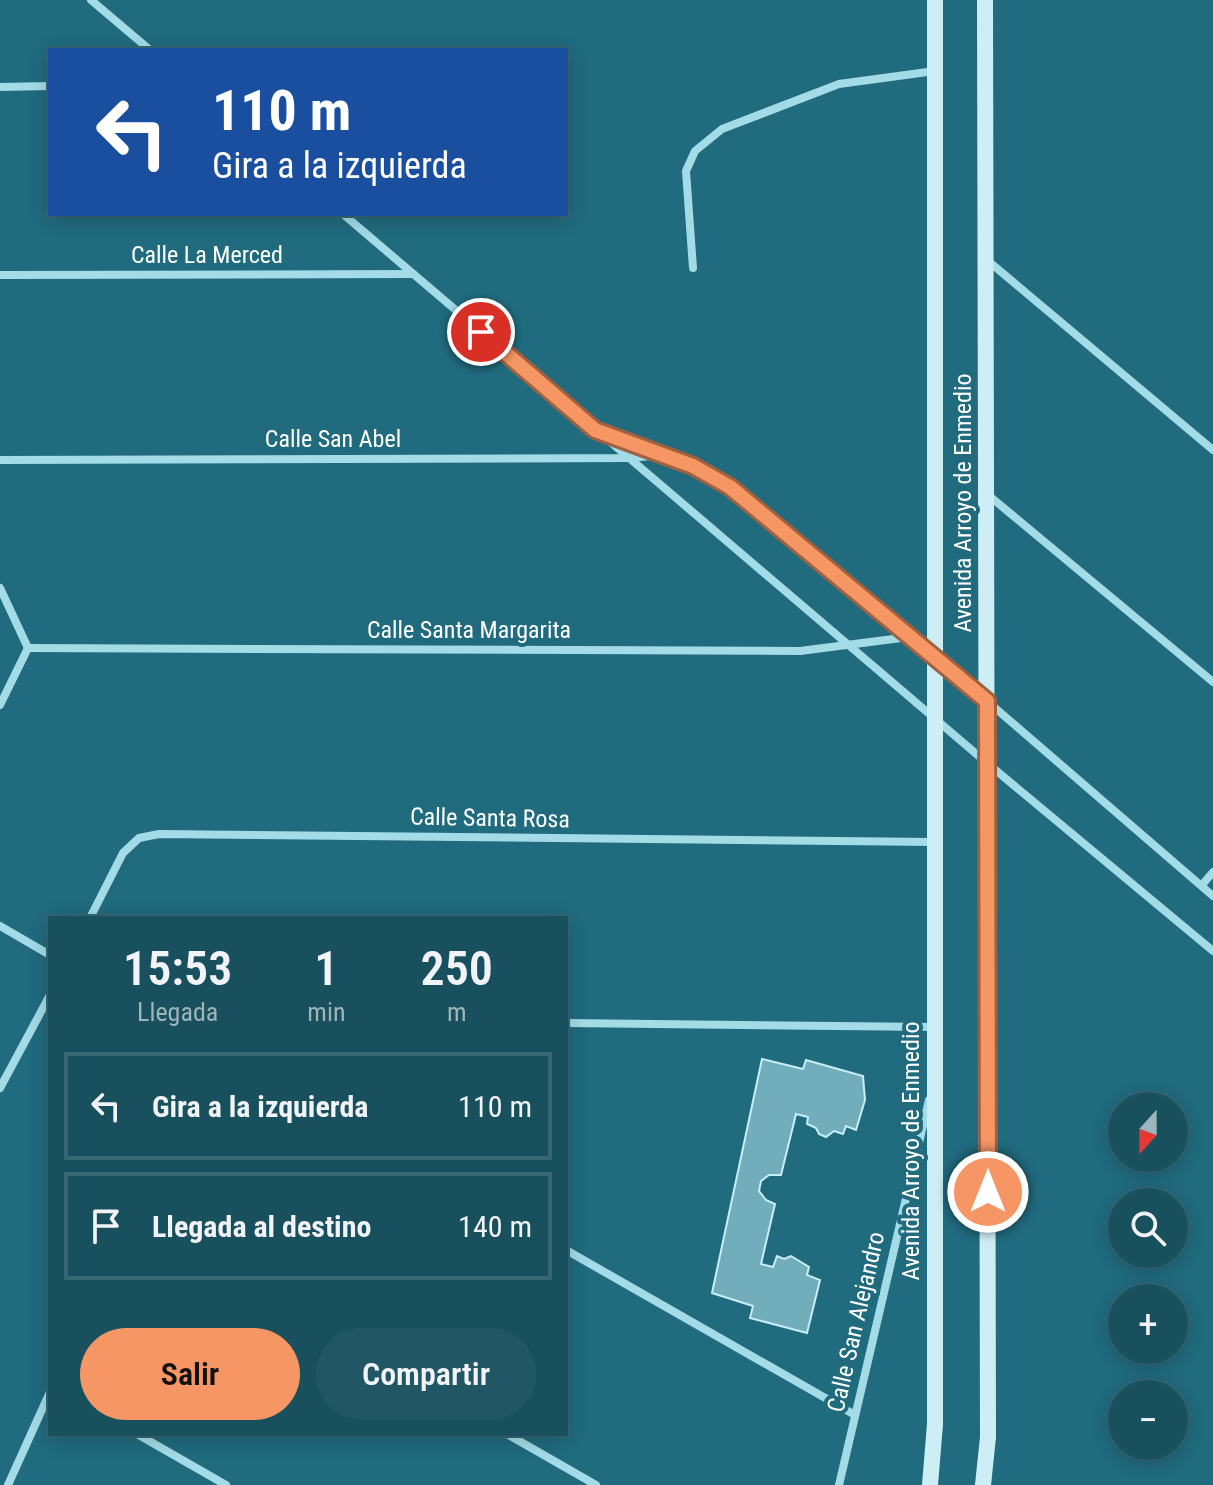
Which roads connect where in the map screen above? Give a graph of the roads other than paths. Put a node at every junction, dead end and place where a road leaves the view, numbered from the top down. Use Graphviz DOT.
graph roads {
  1 [pos="91,0"];
  2 [pos="935,0"];
  3 [pos="985,0"];
  4 [pos="148,48"];
  5 [pos="935,71"];
  6 [pos="48,86"];
  7 [pos="0,87"];
  8 [pos="345,216"];
  9 [pos="986,260"];
  10 [pos="693,268"];
  11 [pos="413,274"];
  12 [pos="0,275"];
  13 [pos="595,430"];
  14 [pos="1213,450"];
  15 [pos="666,454"];
  16 [pos="630,458"];
  17 [pos="0,460"];
  18 [pos="987,494"];
  19 [pos="0,588"];
  20 [pos="909,637"];
  21 [pos="852,646"];
  22 [pos="28,648"];
  23 [pos="935,659"];
  24 [pos="1213,682"];
  25 [pos="987,701"];
  26 [pos="0,705"];
  27 [pos="935,719"];
  28 [pos="987,763"];
  29 [pos="935,842"];
  30 [pos="1213,872"];
  31 [pos="1202,885"];
  32 [pos="1213,896"];
  33 [pos="91,916"];
  34 [pos="0,926"];
  35 [pos="1213,951"];
  36 [pos="48,954"];
  37 [pos="48,999"];
  38 [pos="568,1023"];
  39 [pos="935,1027"];
  40 [pos="935,1075"];
  41 [pos="0,1088"];
  42 [pos="568,1251"];
  43 [pos="48,1396"];
  44 [pos="855,1415"];
  45 [pos="140,1436"];
  46 [pos="510,1436"];
  47 [pos="8,1485"];
  48 [pos="226,1485"];
  49 [pos="596,1485"];
  50 [pos="839,1485"];
  51 [pos="930,1485"];
  52 [pos="983,1485"];
  1 -- 4 [label="street"];
  2 -- 5 [label="street, Avenida Arroyo de Enmedio"];
  3 -- 9 [label="street, Avenida Arroyo de Enmedio"];
  5 -- 10 [label="street"];
  5 -- 23 [label="street, Avenida Arroyo de Enmedio"];
  6 -- 7 [label="street"];
  8 -- 11 [label="street"];
  9 -- 14 [label="street"];
  9 -- 18 [label="street, Avenida Arroyo de Enmedio"];
  11 -- 12 [label="street, Calle La Merced"];
  11 -- 13 [label="street"];
  13 -- 15 [label="street"];
  13 -- 16 [label="street"];
  15 -- 16 [label="street, Calle San Abel"];
  15 -- 20 [label="street"];
  16 -- 17 [label="street, Calle San Abel"];
  16 -- 21 [label="street"];
  18 -- 24 [label="street"];
  18 -- 25 [label="street, Avenida Arroyo de Enmedio"];
  19 -- 22 [label="street"];
  20 -- 21 [label="street, Calle Santa Margarita"];
  20 -- 23 [label="street"];
  21 -- 22 [label="street, Calle Santa Margarita"];
  21 -- 27 [label="street"];
  22 -- 26 [label="street"];
  23 -- 25 [label="street"];
  23 -- 27 [label="street, Avenida Arroyo de Enmedio"];
  25 -- 28 [label="street, Avenida Arroyo de Enmedio"];
  25 -- 31 [label="street"];
  27 -- 28 [label="street"];
  27 -- 29 [label="street, Avenida Arroyo de Enmedio"];
  28 -- 35 [label="street"];
  28 -- 52 [label="street, Avenida Arroyo de Enmedio"];
  29 -- 33 [label="street, Calle Santa Rosa"];
  29 -- 39 [label="street, Avenida Arroyo de Enmedio"];
  30 -- 31 [label="street"];
  31 -- 32 [label="street"];
  34 -- 36 [label="street"];
  37 -- 41 [label="street"];
  38 -- 39 [label="street"];
  39 -- 40 [label="street, Avenida Arroyo de Enmedio"];
  40 -- 44 [label="street, Calle San Alejandro"];
  40 -- 51 [label="street, Avenida Arroyo de Enmedio"];
  42 -- 44 [label="street"];
  43 -- 47 [label="street"];
  44 -- 50 [label="street, Calle San Alejandro"];
  45 -- 48 [label="street"];
  46 -- 49 [label="street"];
}
